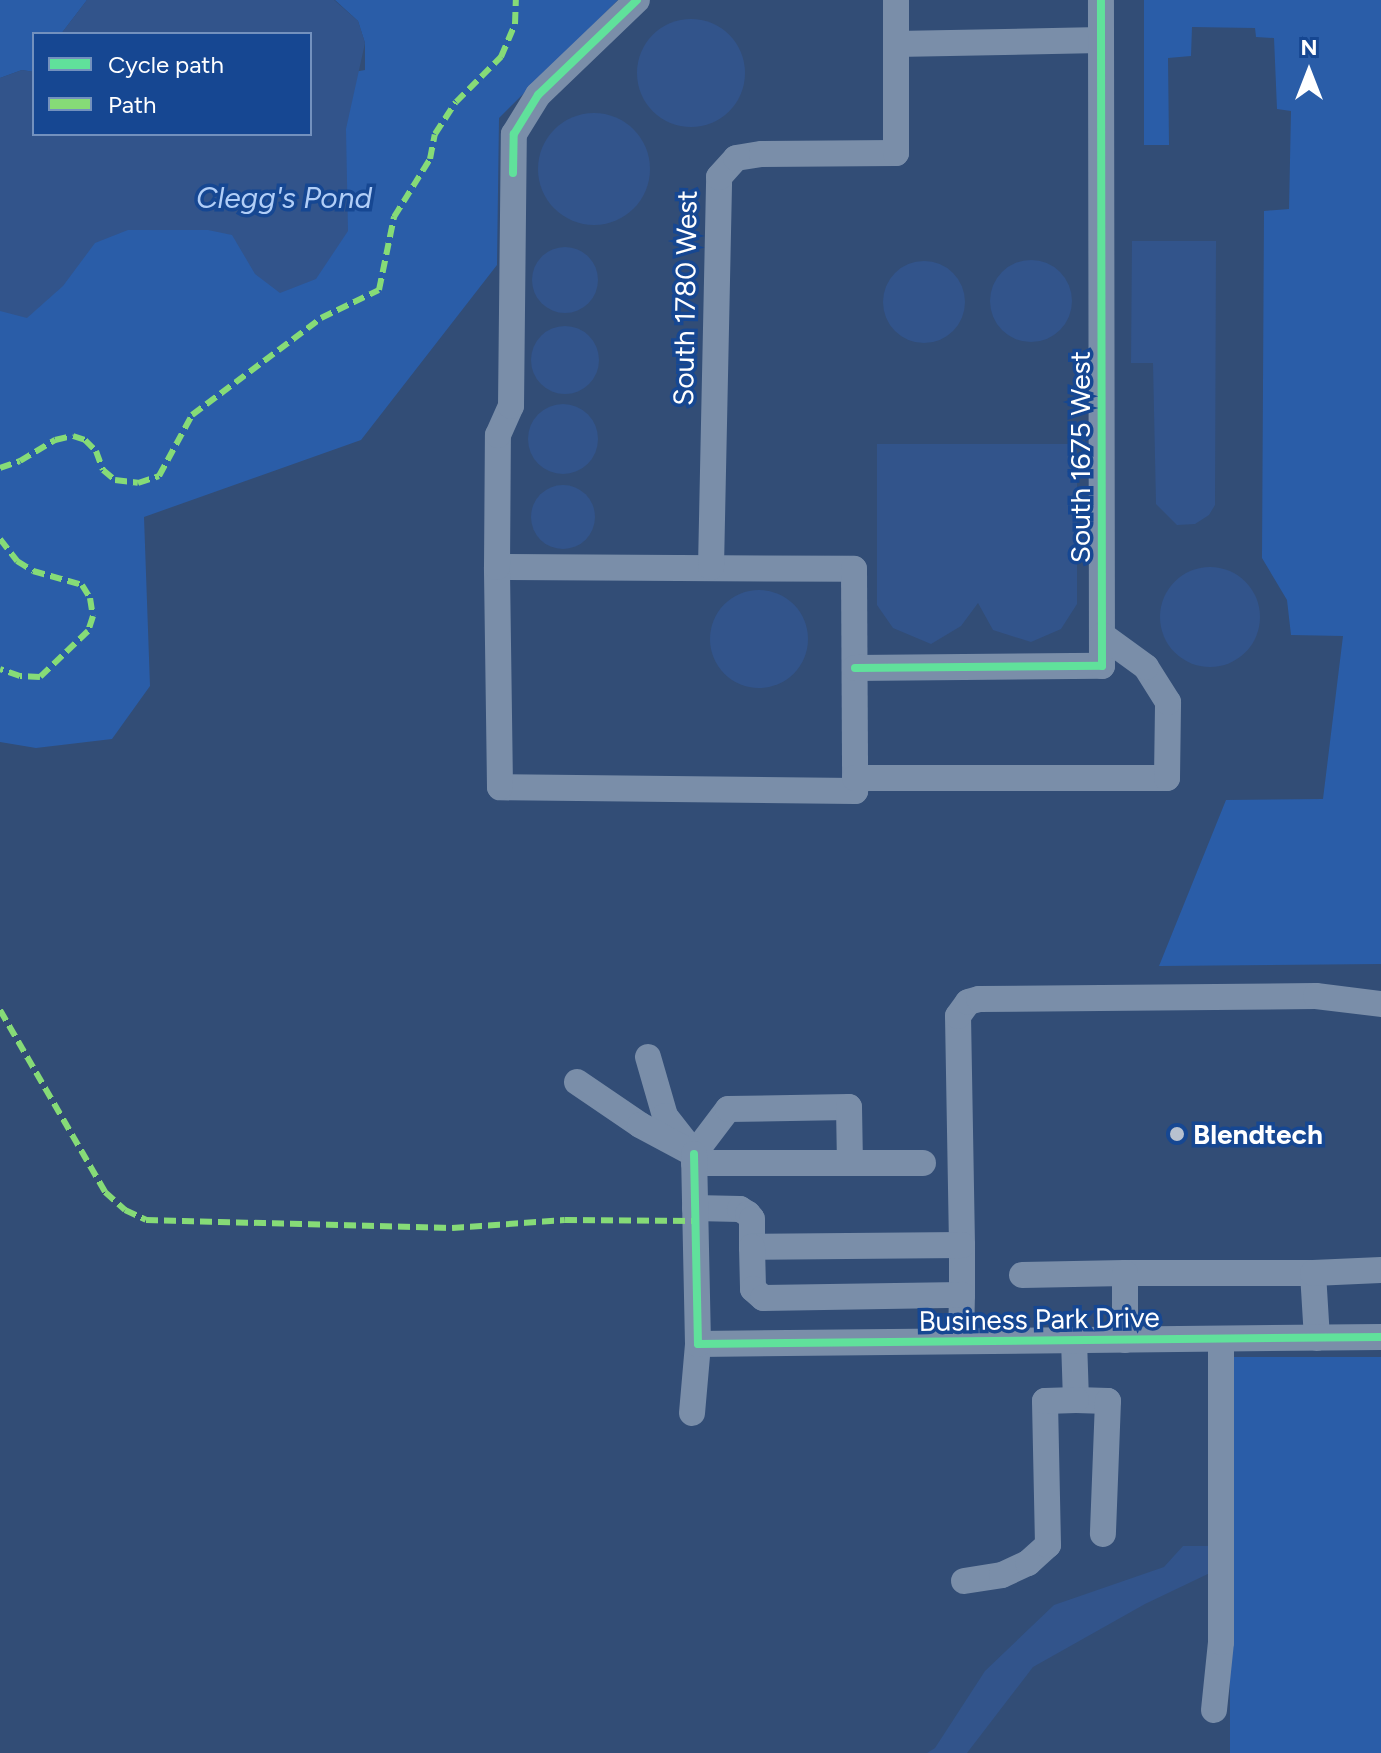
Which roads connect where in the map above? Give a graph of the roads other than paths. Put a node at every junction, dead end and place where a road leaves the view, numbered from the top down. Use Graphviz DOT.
graph roads {
  1 [pos="637,0"];
  2 [pos="896,0"];
  3 [pos="1101,0"];
  4 [pos="1101,40"];
  5 [pos="896,44"];
  6 [pos="497,567"];
  7 [pos="711,567"];
  8 [pos="1102,635"];
  9 [pos="855,668"];
  10 [pos="855,778"];
  11 [pos="1381,1004"];
  12 [pos="648,1057"];
  13 [pos="577,1082"];
  14 [pos="694,1159"];
  15 [pos="850,1163"];
  16 [pos="923,1163"];
  17 [pos="695,1208"];
  18 [pos="962,1245"];
  19 [pos="752,1247"];
  20 [pos="1381,1270"];
  21 [pos="1125,1273"];
  22 [pos="1313,1273"];
  23 [pos="1022,1275"];
  24 [pos="962,1295"];
  25 [pos="1381,1337"];
  26 [pos="1317,1338"];
  27 [pos="1221,1339"];
  28 [pos="1074,1340"];
  29 [pos="1125,1340"];
  30 [pos="961,1341"];
  31 [pos="698,1344"];
  32 [pos="1076,1400"];
  33 [pos="692,1413"];
  34 [pos="1103,1534"];
  35 [pos="964,1581"];
  36 [pos="1214,1710"];
  1 -- 6 [label="street"];
  2 -- 5 [label="street, South 1780 West"];
  3 -- 4 [label="street, South 1675 West"];
  4 -- 5 [label="street"];
  4 -- 8 [label="street, South 1675 West"];
  5 -- 7 [label="street, South 1780 West"];
  6 -- 7 [label="street"];
  6 -- 10 [label="street"];
  7 -- 9 [label="street"];
  8 -- 9 [label="street, South 1675 West"];
  8 -- 10 [label="street"];
  9 -- 10 [label="street"];
  11 -- 18 [label="street"];
  12 -- 14 [label="street"];
  13 -- 14 [label="street"];
  14 -- 15 [label="street"];
  14 -- 15 [label="street"];
  14 -- 17 [label="street"];
  15 -- 16 [label="street"];
  17 -- 19 [label="street"];
  17 -- 31 [label="street"];
  18 -- 19 [label="street"];
  18 -- 24 [label="street"];
  19 -- 24 [label="street"];
  20 -- 22 [label="street"];
  21 -- 22 [label="street"];
  21 -- 23 [label="street"];
  21 -- 29 [label="street"];
  22 -- 26 [label="street"];
  24 -- 30 [label="street"];
  25 -- 26 [label="street, Business Park Drive"];
  26 -- 27 [label="street, Business Park Drive"];
  27 -- 29 [label="street, Business Park Drive"];
  27 -- 36 [label="street"];
  28 -- 29 [label="street, Business Park Drive"];
  28 -- 30 [label="street, Business Park Drive"];
  28 -- 32 [label="street"];
  30 -- 31 [label="street, Business Park Drive"];
  31 -- 33 [label="street"];
  32 -- 34 [label="street"];
  32 -- 35 [label="street"];
}
